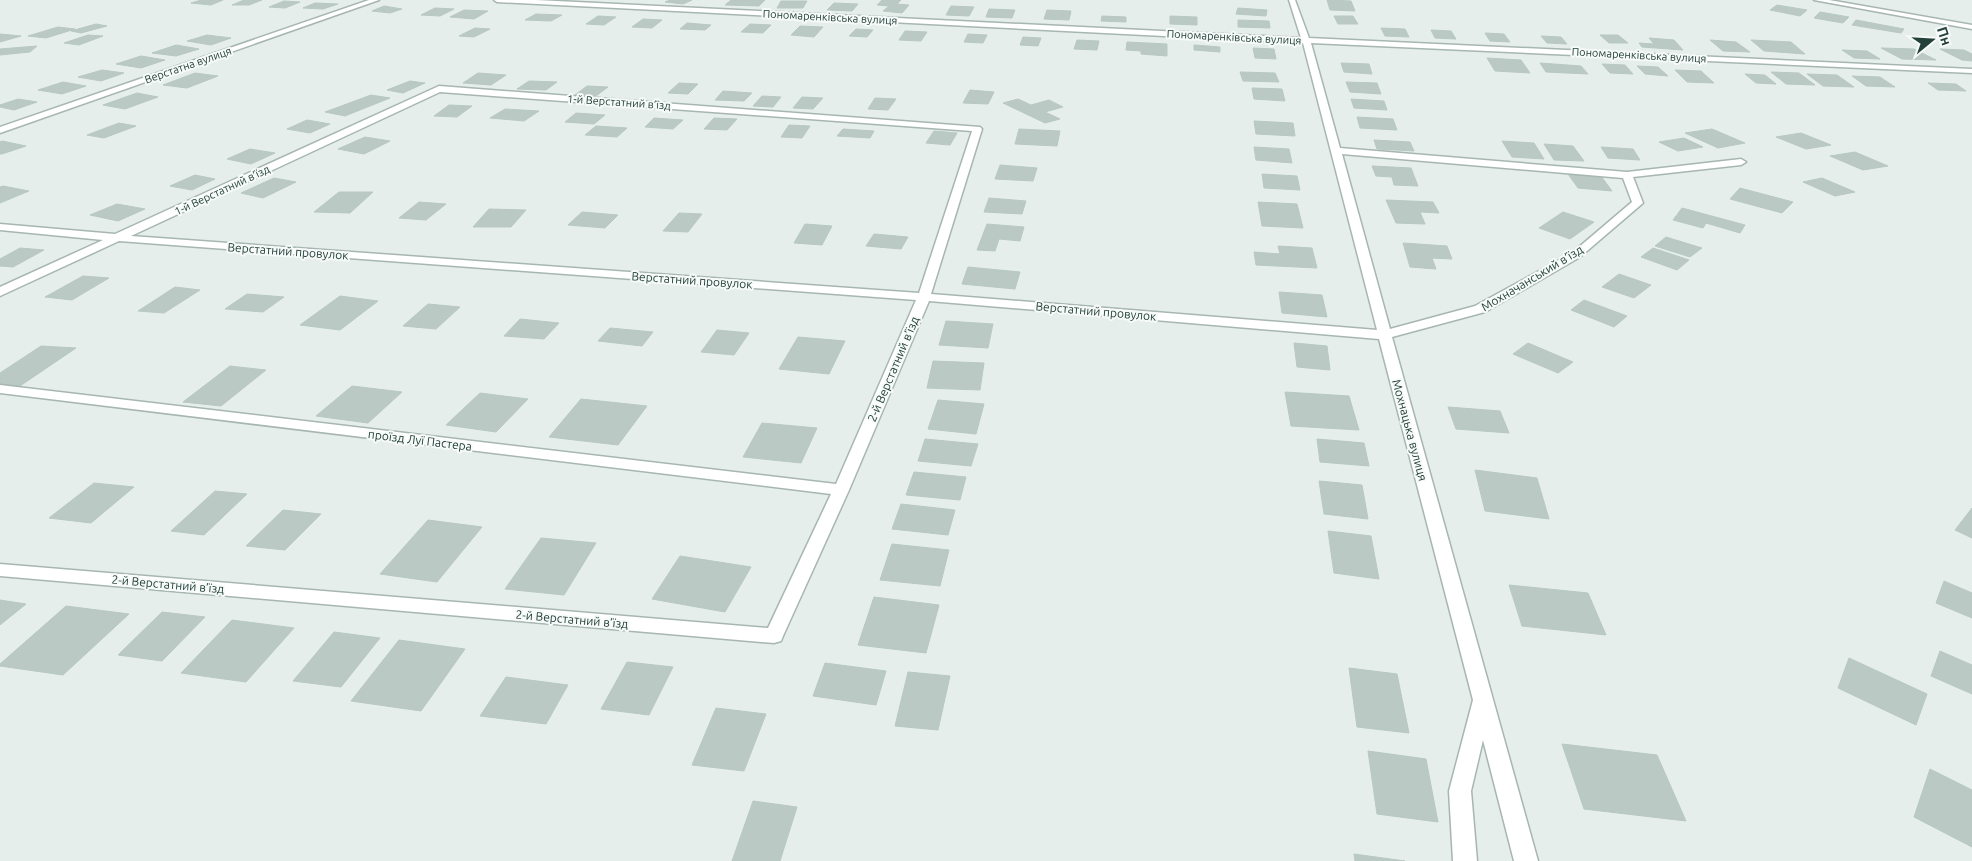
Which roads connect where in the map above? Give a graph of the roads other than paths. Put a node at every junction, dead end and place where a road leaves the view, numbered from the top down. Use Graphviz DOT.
graph roads {
  1 [pos="376,0"];
  2 [pos="497,0"];
  3 [pos="649,0"];
  4 [pos="1292,0"];
  5 [pos="1817,0"];
  6 [pos="637,6"];
  7 [pos="1972,27"];
  8 [pos="1306,40"];
  9 [pos="1972,71"];
  10 [pos="0,130"];
  11 [pos="1336,151"];
  12 [pos="1742,162"];
  13 [pos="1627,175"];
  14 [pos="0,227"];
  15 [pos="118,238"];
  16 [pos="0,292"];
  17 [pos="924,297"];
  18 [pos="1384,335"];
  19 [pos="0,389"];
  20 [pos="840,490"];
  21 [pos="0,570"];
  22 [pos="1482,700"];
  23 [pos="1465,861"];
  24 [pos="1526,861"];
  1 -- 10 [label="street, Верстатна вулиця"];
  2 -- 6 [label="street, Пономаренківська вулиця"];
  3 -- 6 [label="street"];
  4 -- 8 [label="street, Мохнацька вулиця"];
  5 -- 7 [label="street"];
  6 -- 8 [label="street, Пономаренківська вулиця"];
  8 -- 9 [label="street, Пономаренківська вулиця"];
  8 -- 11 [label="street, Мохнацька вулиця"];
  11 -- 13 [label="street"];
  11 -- 18 [label="street, Мохнацька вулиця"];
  12 -- 13 [label="street"];
  13 -- 18 [label="street, Мохначанський в’їзд"];
  14 -- 15 [label="street, Верстатний провулок"];
  15 -- 16 [label="street"];
  15 -- 17 [label="street, Верстатний провулок"];
  15 -- 17 [label="street, 1-й Верстатний в’їзд"];
  17 -- 18 [label="street, Верстатний провулок"];
  17 -- 20 [label="street, 2-й Верстатний в’їзд"];
  18 -- 22 [label="street, Мохнацька вулиця"];
  19 -- 20 [label="street, проїзд Луї Пастера"];
  20 -- 21 [label="street, 2-й Верстатний в’їзд"];
  22 -- 23 [label="street"];
  22 -- 24 [label="street, Мохнацька вулиця"];
}
